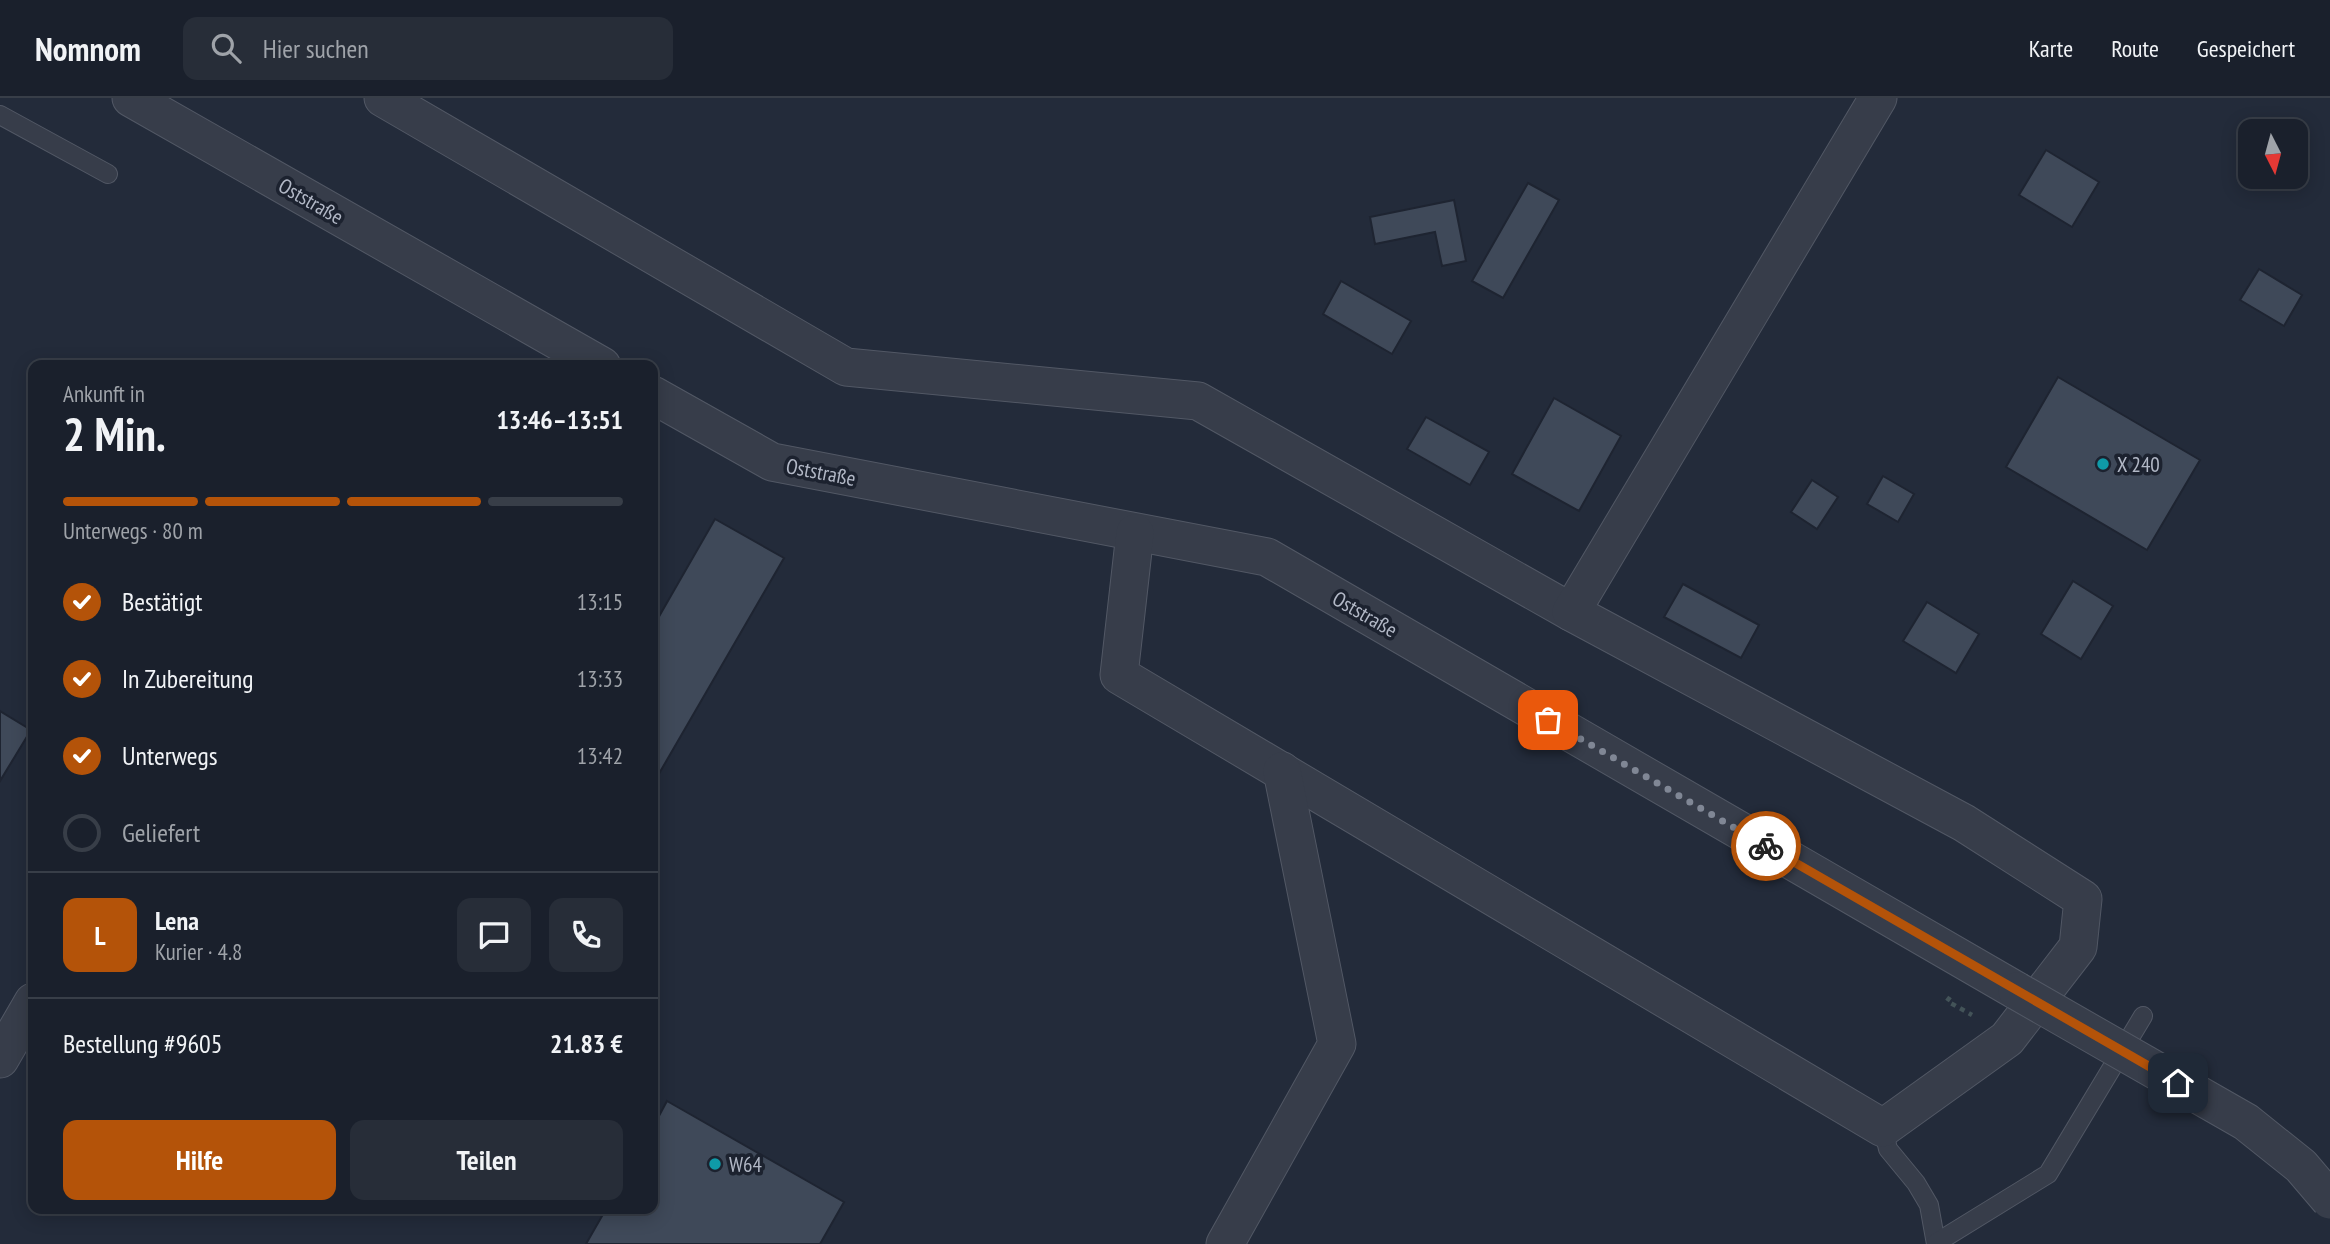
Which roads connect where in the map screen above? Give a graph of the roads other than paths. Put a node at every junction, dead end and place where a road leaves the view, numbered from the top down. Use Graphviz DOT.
graph roads {
  1 [pos="131,98"];
  2 [pos="383,98"];
  3 [pos="1878,98"];
  4 [pos="0,115"];
  5 [pos="108,174"];
  6 [pos="591,360"];
  7 [pos="658,398"];
  8 [pos="1135,533"];
  9 [pos="1571,612"];
  10 [pos="1282,771"];
  11 [pos="28,1011"];
  12 [pos="2143,1016"];
  13 [pos="0,1059"];
  14 [pos="1883,1128"];
  15 [pos="2330,1200"];
  16 [pos="1936,1243"];
  17 [pos="1224,1244"];
  1 -- 6 [label="street, Oststraße"];
  2 -- 9 [label="street"];
  3 -- 9 [label="street"];
  4 -- 5 [label="lane"];
  7 -- 8 [label="street, Oststraße"];
  8 -- 10 [label="street"];
  8 -- 15 [label="street, Oststraße, bridge"];
  9 -- 14 [label="street"];
  10 -- 14 [label="street"];
  10 -- 17 [label="street"];
  11 -- 13 [label="street"];
  12 -- 16 [label="lane"];
  14 -- 16 [label="lane"];
}
